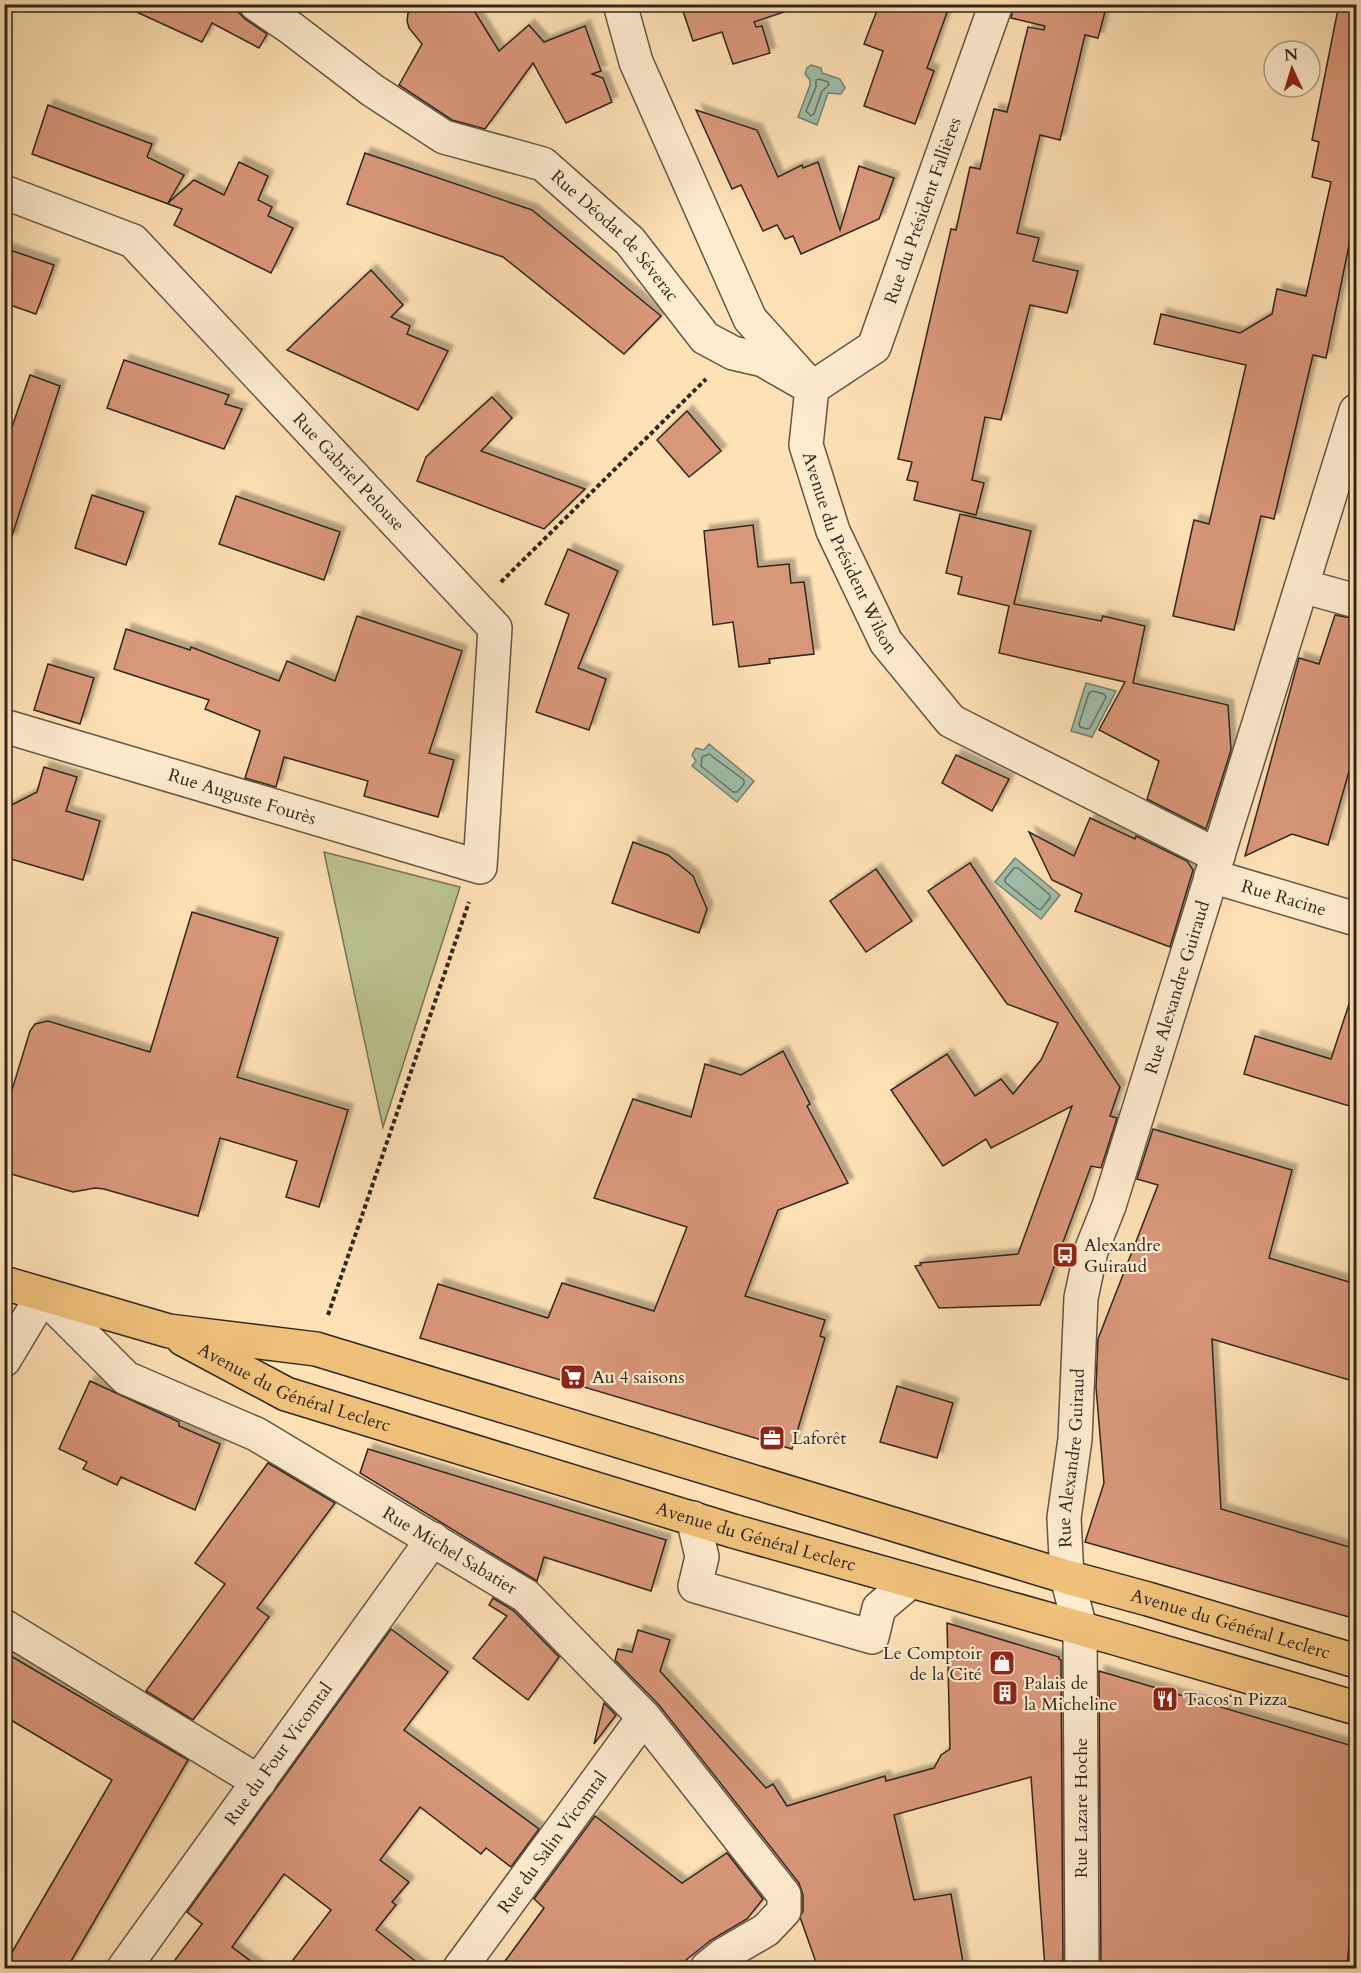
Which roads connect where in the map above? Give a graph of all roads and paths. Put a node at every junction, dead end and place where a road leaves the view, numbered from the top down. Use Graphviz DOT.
graph roads {
  1 [pos="256,4"];
  2 [pos="620,4"];
  3 [pos="996,4"];
  4 [pos="4,192"];
  5 [pos="732,353"];
  6 [pos="812,388"];
  7 [pos="1356,411"];
  8 [pos="1302,586"];
  9 [pos="1356,601"];
  10 [pos="477,606"];
  11 [pos="4,726"];
  12 [pos="1214,866"];
  13 [pos="480,867"];
  14 [pos="1356,919"];
  15 [pos="4,1283"];
  16 [pos="43,1295"];
  17 [pos="169,1331"];
  18 [pos="316,1349"];
  19 [pos="4,1360"];
  20 [pos="693,1518"];
  21 [pos="433,1539"];
  22 [pos="1067,1577"];
  23 [pos="911,1581"];
  24 [pos="4,1626"];
  25 [pos="1080,1628"];
  26 [pos="1356,1661"];
  27 [pos="1356,1708"];
  28 [pos="644,1717"];
  29 [pos="258,1782"];
  30 [pos="124,1968"];
  31 [pos="460,1968"];
  32 [pos="707,1968"];
  33 [pos="1082,1968"];
  1 -- 5 [label="street, Rue Déodat de Séverac"];
  2 -- 6 [label="street"];
  3 -- 6 [label="street, Rue du Président Fallières"];
  4 -- 10 [label="street, Rue Gabriel Pelouse"];
  5 -- 6 [label="street, Rue Déodat de Séverac"];
  5 -- 10 [label="path"];
  6 -- 12 [label="street, Avenue du Président Wilson"];
  7 -- 8 [label="street, Rue Alexandre Guiraud"];
  8 -- 9 [label="street"];
  8 -- 12 [label="street, Rue Alexandre Guiraud"];
  10 -- 13 [label="street, Rue Gabriel Pelouse"];
  11 -- 13 [label="street, Rue Auguste Fourès"];
  12 -- 14 [label="street, Rue Racine"];
  12 -- 22 [label="street, Rue Alexandre Guiraud"];
  13 -- 18 [label="path"];
  15 -- 16 [label="main road, Avenue du Général Leclerc"];
  16 -- 17 [label="main road, Avenue du Général Leclerc"];
  16 -- 19 [label="street"];
  16 -- 21 [label="street, Rue Michel Sabatier"];
  17 -- 18 [label="main road, Avenue du Général Leclerc"];
  17 -- 20 [label="main road, Avenue du Général Leclerc"];
  18 -- 22 [label="main road, Avenue du Général Leclerc"];
  20 -- 23 [label="main road, Avenue du Général Leclerc"];
  20 -- 23 [label="street"];
  21 -- 28 [label="street, Rue Michel Sabatier"];
  21 -- 29 [label="street, Rue du Four Vicomtal"];
  22 -- 25 [label="street, Rue Lazare Hoche"];
  22 -- 26 [label="main road, Avenue du Général Leclerc"];
  23 -- 25 [label="main road, Avenue du Général Leclerc"];
  24 -- 29 [label="street"];
  25 -- 27 [label="main road, Avenue du Général Leclerc"];
  25 -- 33 [label="street, Rue Lazare Hoche"];
  28 -- 31 [label="street, Rue du Salin Vicomtal"];
  28 -- 32 [label="street, Rue Michel Sabatier"];
  29 -- 30 [label="street, Rue du Four Vicomtal"];
}
